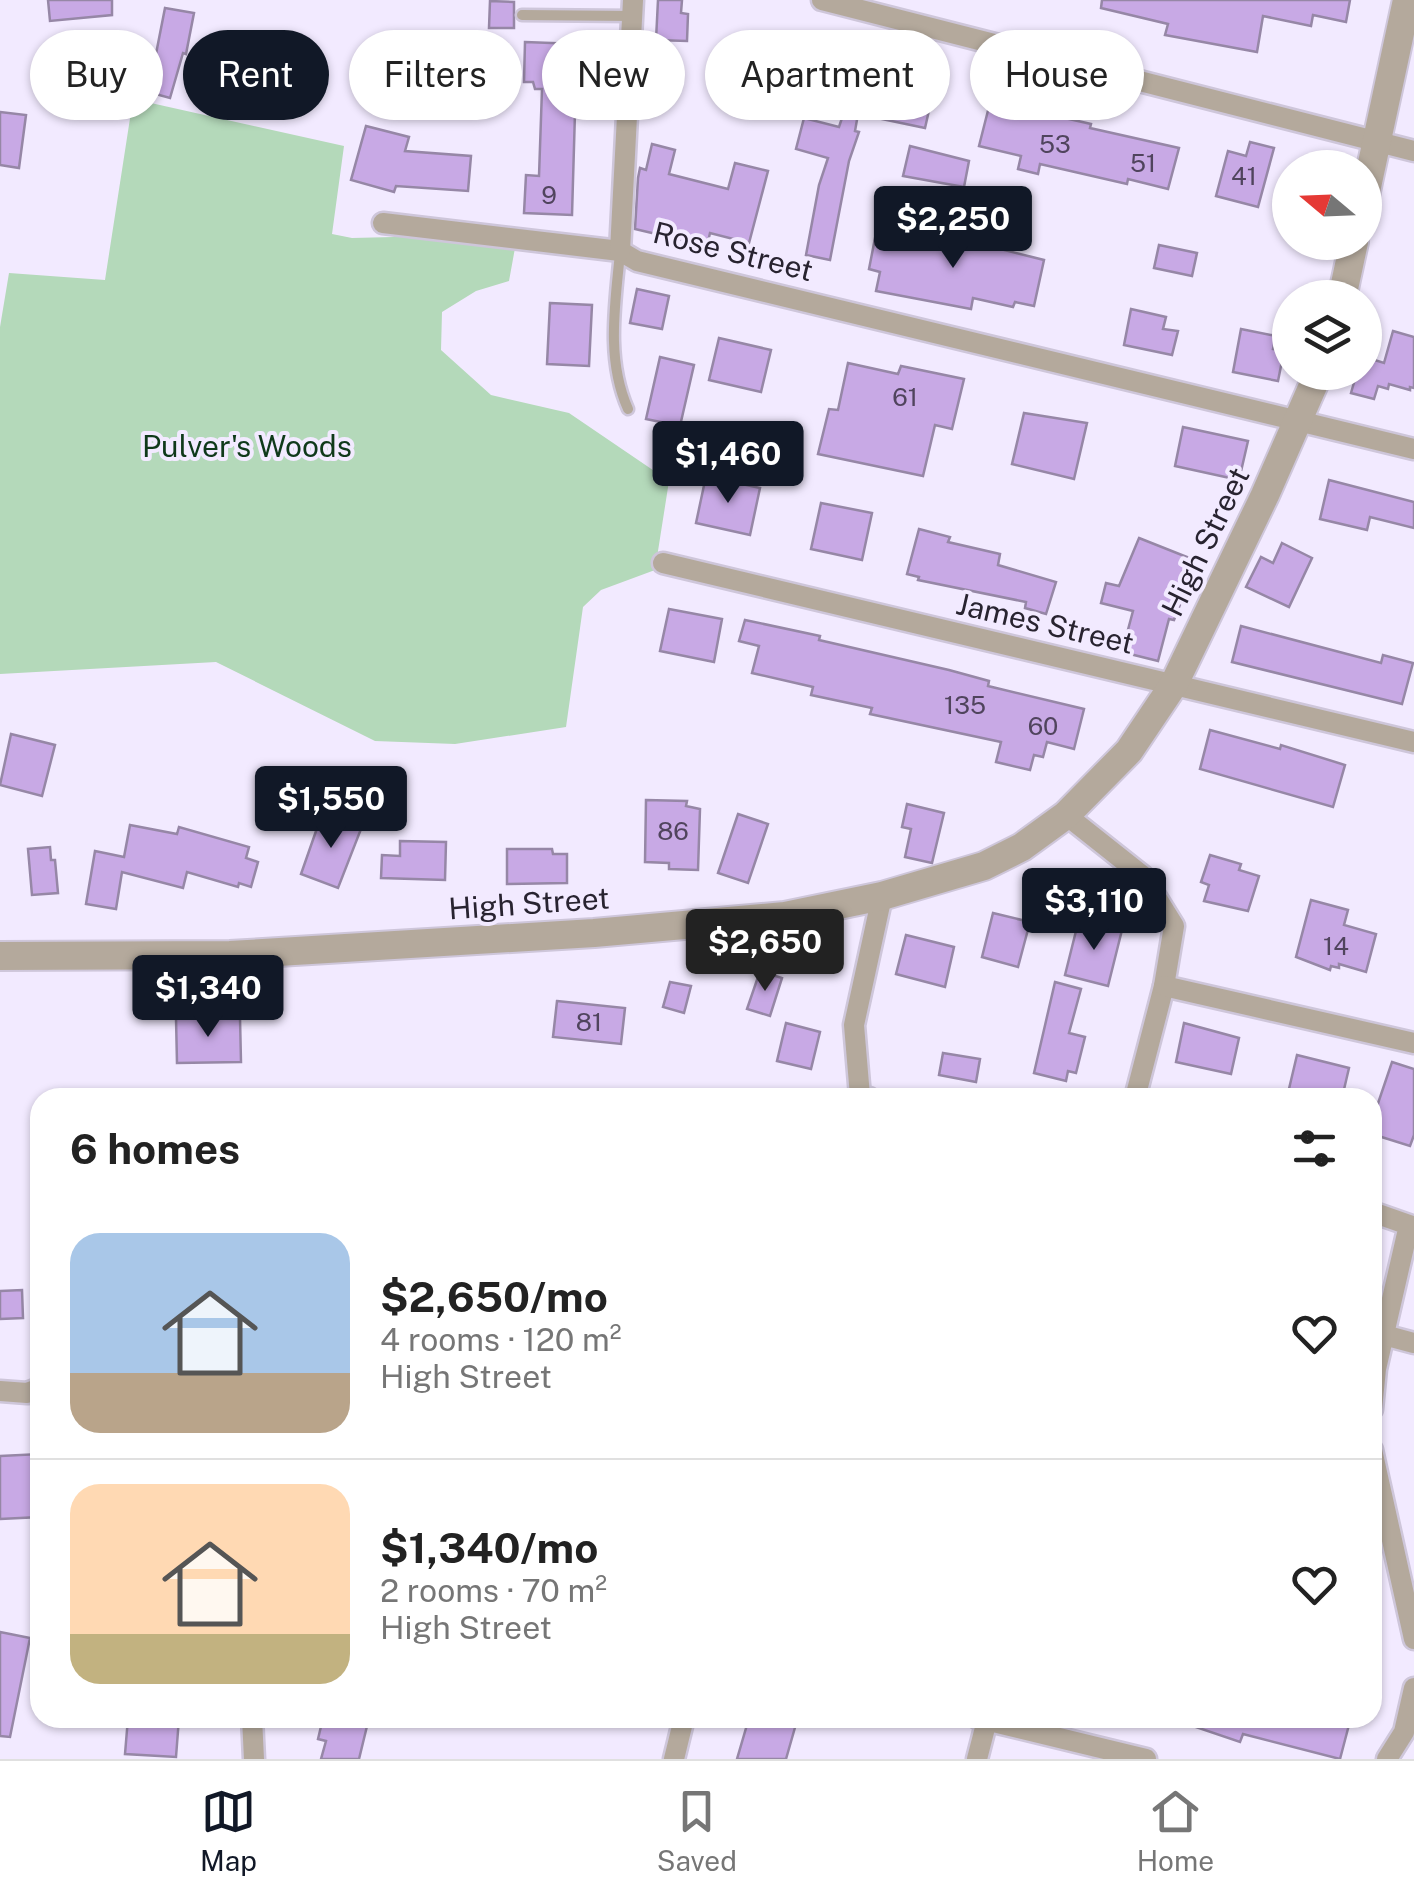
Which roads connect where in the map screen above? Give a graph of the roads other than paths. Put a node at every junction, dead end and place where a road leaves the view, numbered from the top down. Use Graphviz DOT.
graph roads {
  1 [pos="822,0"];
  2 [pos="1406,0"];
  3 [pos="632,8"];
  4 [pos="522,15"];
  5 [pos="1378,142"];
  6 [pos="1376,150"];
  7 [pos="1414,151"];
  8 [pos="383,223"];
  9 [pos="620,251"];
  10 [pos="1312,390"];
  11 [pos="628,409"];
  12 [pos="1299,421"];
  13 [pos="1414,450"];
  14 [pos="663,564"];
  15 [pos="1174,684"];
  16 [pos="1414,742"];
  17 [pos="1066,814"];
  18 [pos="882,896"];
  19 [pos="0,956"];
  20 [pos="1164,986"];
  21 [pos="1414,1043"];
  22 [pos="863,1088"];
  23 [pos="1138,1088"];
  24 [pos="1382,1216"];
  25 [pos="1384,1334"];
  26 [pos="1382,1343"];
  27 [pos="1414,1343"];
  28 [pos="0,1391"];
  29 [pos="30,1391"];
  30 [pos="1382,1496"];
  31 [pos="1414,1639"];
  32 [pos="1414,1688"];
  33 [pos="252,1728"];
  34 [pos="682,1728"];
  35 [pos="981,1728"];
  36 [pos="1019,1728"];
  37 [pos="254,1759"];
  38 [pos="674,1759"];
  39 [pos="977,1759"];
  40 [pos="1146,1759"];
  41 [pos="1387,1759"];
  1 -- 5 [label="street"];
  2 -- 5 [label="street"];
  3 -- 4 [label="lane"];
  3 -- 9 [label="street"];
  5 -- 6 [label="street"];
  5 -- 7 [label="street"];
  8 -- 9 [label="street, Rose Street"];
  9 -- 11 [label="lane"];
  9 -- 12 [label="street, Rose Street"];
  10 -- 12 [label="street, High Street"];
  12 -- 13 [label="street, Rose Street"];
  12 -- 15 [label="street, High Street"];
  14 -- 15 [label="street, James Street"];
  15 -- 16 [label="street, James Street"];
  15 -- 17 [label="street, High Street"];
  17 -- 18 [label="street, High Street"];
  17 -- 20 [label="street"];
  18 -- 19 [label="street, High Street"];
  18 -- 22 [label="street"];
  20 -- 21 [label="street"];
  20 -- 23 [label="street"];
  24 -- 25 [label="street"];
  25 -- 26 [label="street"];
  25 -- 27 [label="street"];
  28 -- 29 [label="street"];
  30 -- 31 [label="street"];
  32 -- 41 [label="street"];
  33 -- 37 [label="street"];
  34 -- 38 [label="street"];
  35 -- 39 [label="street"];
  36 -- 40 [label="street"];
}
